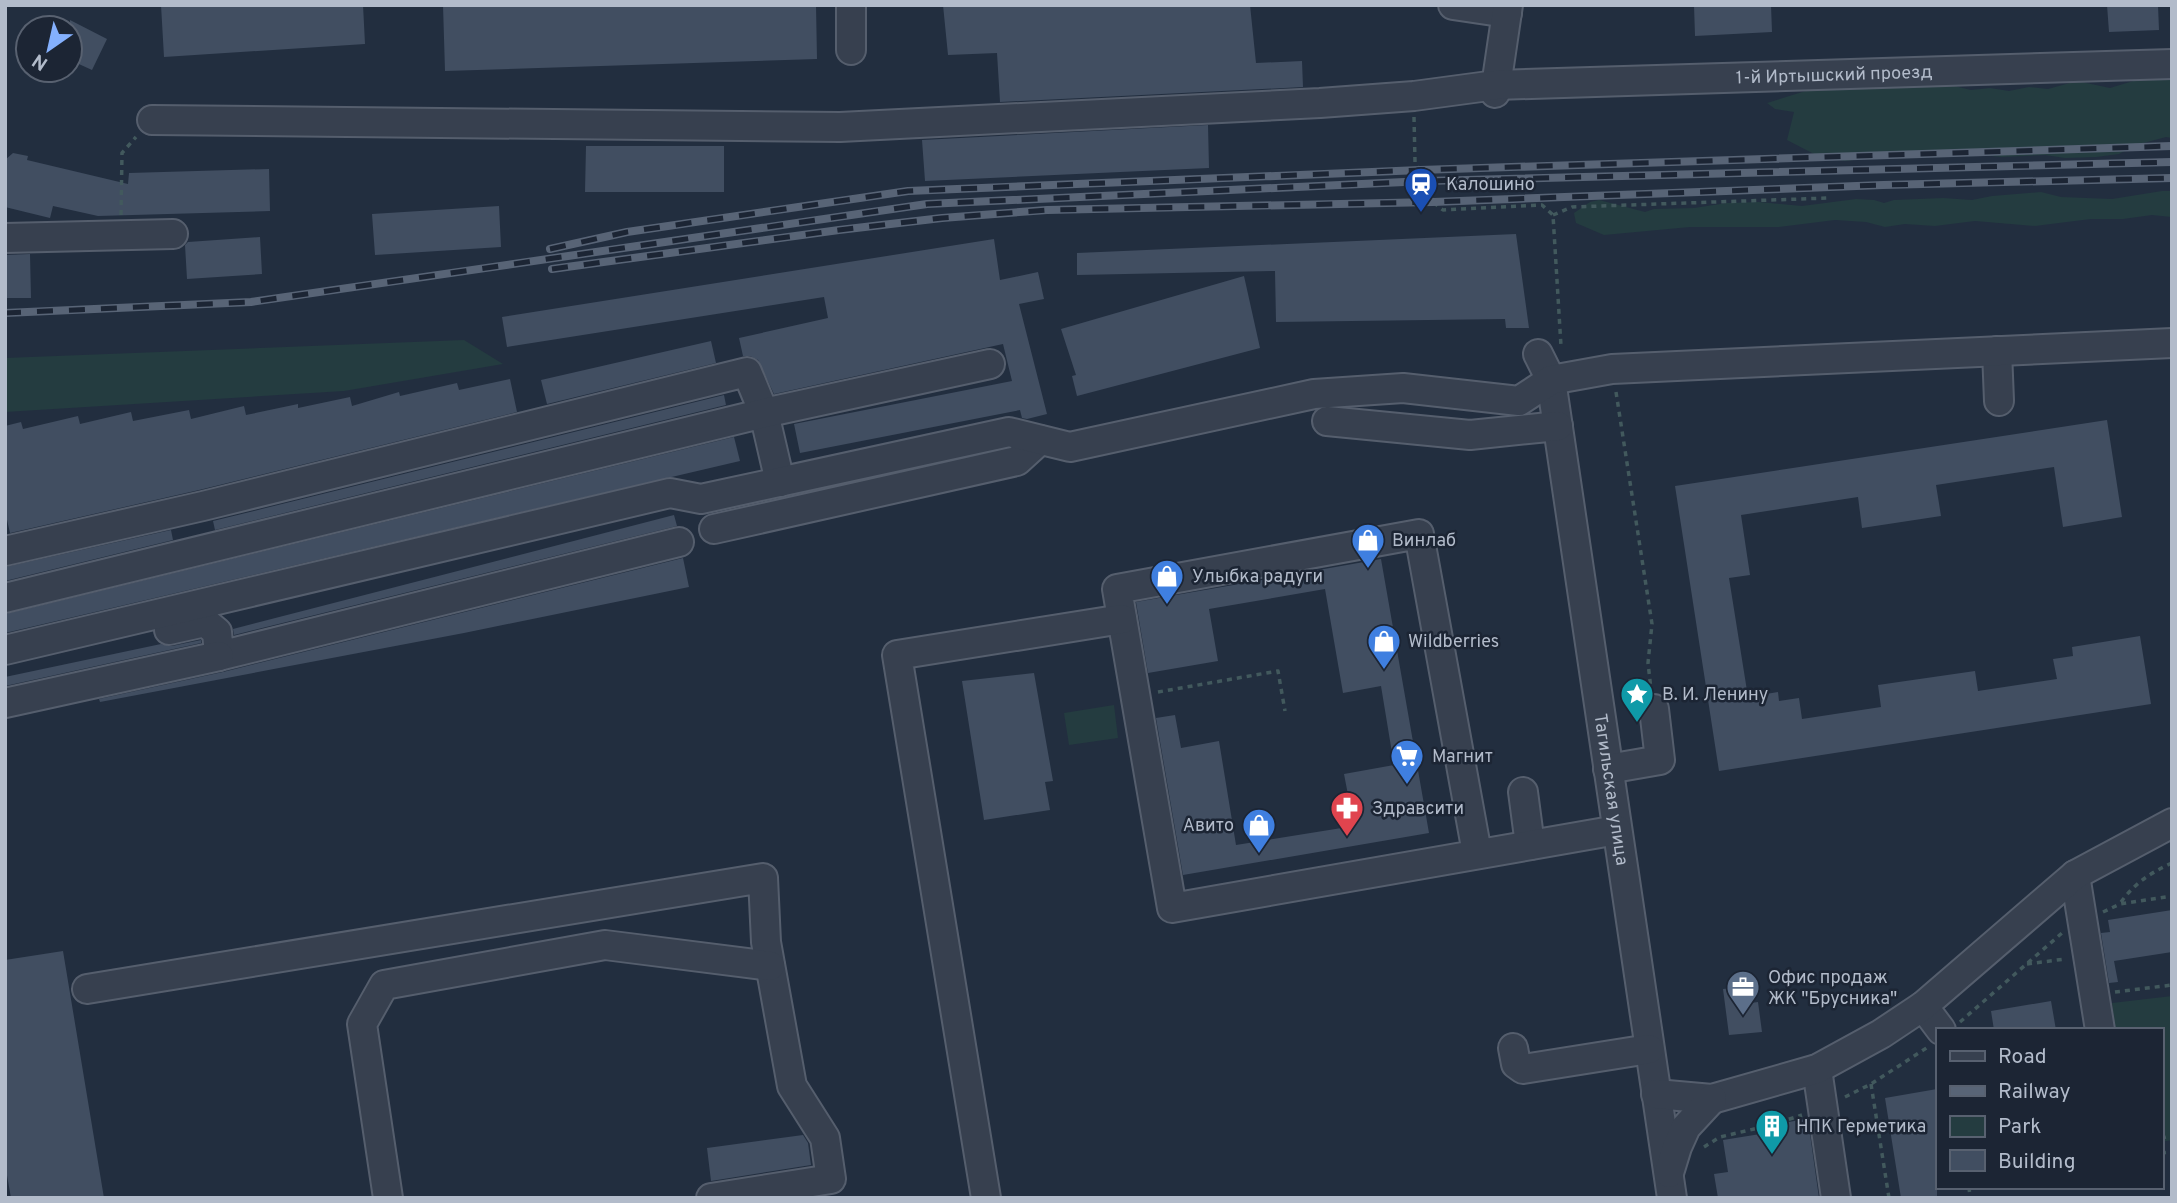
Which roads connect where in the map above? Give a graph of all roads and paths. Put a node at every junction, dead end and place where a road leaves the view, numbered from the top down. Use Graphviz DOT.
graph roads {
  1 [pos="851,5"];
  2 [pos="1453,5"];
  3 [pos="1508,9"];
  4 [pos="851,50"];
  5 [pos="2172,64"];
  6 [pos="1495,89"];
  7 [pos="1414,96"];
  8 [pos="152,120"];
  9 [pos="1829,198"];
  10 [pos="1553,215"];
  11 [pos="173,234"];
  12 [pos="121,235"];
  13 [pos="5,238"];
  14 [pos="2172,343"];
  15 [pos="1997,351"];
  16 [pos="1538,354"];
  17 [pos="1611,358"];
  18 [pos="990,364"];
  19 [pos="1551,380"];
  20 [pos="1999,401"];
  21 [pos="764,413"];
  22 [pos="1327,421"];
  23 [pos="1558,426"];
  24 [pos="1040,440"];
  25 [pos="780,482"];
  26 [pos="714,529"];
  27 [pos="679,542"];
  28 [pos="5,551"];
  29 [pos="5,598"];
  30 [pos="1122,619"];
  31 [pos="5,650"];
  32 [pos="219,656"];
  33 [pos="5,665"];
  34 [pos="1150,693"];
  35 [pos="5,703"];
  36 [pos="1654,709"];
  37 [pos="1285,711"];
  38 [pos="1608,769"];
  39 [pos="1523,792"];
  40 [pos="2172,823"];
  41 [pos="1617,830"];
  42 [pos="1530,845"];
  43 [pos="1476,853"];
  44 [pos="2172,863"];
  45 [pos="2075,875"];
  46 [pos="2172,896"];
  47 [pos="2082,921"];
  48 [pos="2088,955"];
  49 [pos="2025,965"];
  50 [pos="770,966"];
  51 [pos="2172,985"];
  52 [pos="87,989"];
  53 [pos="2094,994"];
  54 [pos="1923,1006"];
  55 [pos="1940,1028"];
  56 [pos="1953,1028"];
  57 [pos="2099,1028"];
  58 [pos="1936,1041"];
  59 [pos="1513,1048"];
  60 [pos="1649,1049"];
  61 [pos="1817,1069"];
  62 [pos="1871,1084"];
  63 [pos="1656,1094"];
  64 [pos="1712,1100"];
  65 [pos="1821,1108"];
  66 [pos="1699,1153"];
  67 [pos="1670,1186"];
  68 [pos="388,1198"];
  69 [pos="710,1198"];
  70 [pos="986,1198"];
  71 [pos="1836,1198"];
  72 [pos="1889,1198"];
  1 -- 4 [label="street"];
  2 -- 3 [label="street"];
  3 -- 6 [label="street"];
  5 -- 6 [label="street, 1-й Иртышский проезд"];
  6 -- 7 [label="street, 1-й Иртышский проезд"];
  7 -- 8 [label="street, 1-й Иртышский проезд"];
  7 -- 10 [label="path"];
  8 -- 12 [label="path"];
  9 -- 10 [label="path"];
  10 -- 19 [label="path"];
  11 -- 12 [label="street"];
  12 -- 13 [label="street"];
  14 -- 15 [label="street"];
  15 -- 17 [label="street"];
  15 -- 20 [label="street"];
  16 -- 19 [label="street, Тагильская улица"];
  17 -- 19 [label="street"];
  17 -- 36 [label="path"];
  18 -- 21 [label="street"];
  19 -- 23 [label="street, Тагильская улица"];
  19 -- 24 [label="street"];
  21 -- 25 [label="street"];
  21 -- 28 [label="street"];
  21 -- 29 [label="street"];
  22 -- 23 [label="street"];
  23 -- 38 [label="street, Тагильская улица"];
  24 -- 25 [label="street"];
  24 -- 26 [label="street"];
  25 -- 31 [label="street"];
  27 -- 32 [label="street"];
  30 -- 43 [label="street"];
  30 -- 43 [label="street"];
  30 -- 70 [label="street"];
  32 -- 33 [label="street"];
  32 -- 35 [label="street"];
  34 -- 37 [label="path"];
  36 -- 38 [label="street"];
  38 -- 41 [label="street, Тагильская улица"];
  39 -- 42 [label="street"];
  40 -- 45 [label="street"];
  41 -- 42 [label="street"];
  41 -- 60 [label="street, Тагильская улица"];
  42 -- 43 [label="street"];
  44 -- 46 [label="path"];
  45 -- 47 [label="street"];
  45 -- 54 [label="street"];
  47 -- 48 [label="street"];
  47 -- 49 [label="path"];
  48 -- 49 [label="path"];
  48 -- 53 [label="street"];
  49 -- 56 [label="path"];
  50 -- 52 [label="street"];
  50 -- 68 [label="street"];
  50 -- 69 [label="street"];
  51 -- 53 [label="path"];
  53 -- 57 [label="street"];
  54 -- 55 [label="street"];
  54 -- 61 [label="street"];
  58 -- 62 [label="path"];
  59 -- 60 [label="street"];
  60 -- 63 [label="street, Тагильская улица"];
  61 -- 64 [label="street"];
  61 -- 65 [label="street"];
  62 -- 65 [label="path"];
  62 -- 72 [label="path"];
  63 -- 64 [label="street"];
  63 -- 67 [label="street, Тагильская улица"];
  64 -- 67 [label="street"];
  65 -- 66 [label="path"];
  65 -- 71 [label="street"];
}
